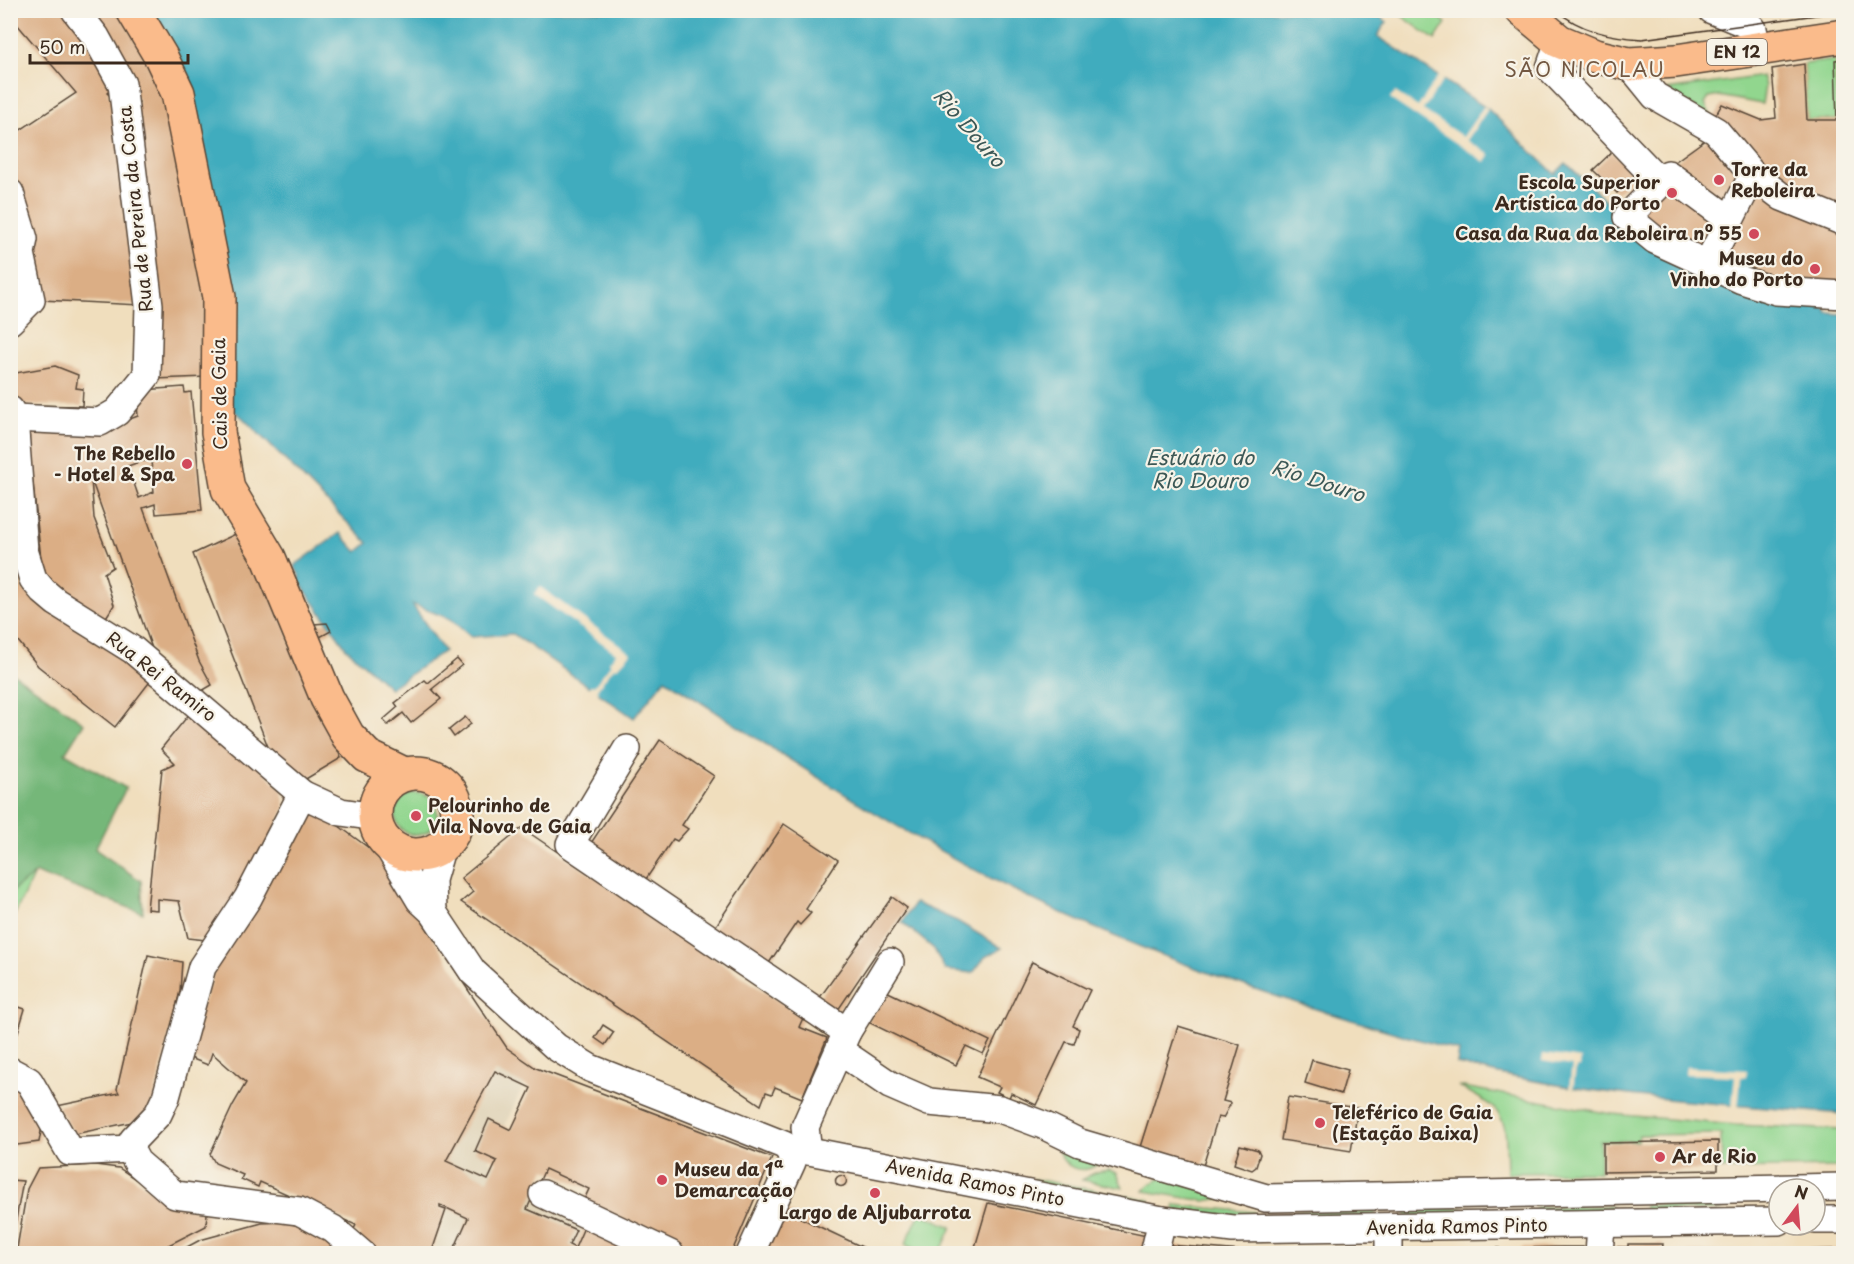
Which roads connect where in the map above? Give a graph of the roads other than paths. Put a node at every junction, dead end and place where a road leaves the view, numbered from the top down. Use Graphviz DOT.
graph roads {
  1 [pos="75,10"];
  2 [pos="133,10"];
  3 [pos="1522,10"];
  4 [pos="1712,10"];
  5 [pos="1844,36"];
  6 [pos="1559,41"];
  7 [pos="1757,49"];
  8 [pos="1629,64"];
  9 [pos="1668,174"];
  10 [pos="1753,175"];
  11 [pos="10,193"];
  12 [pos="1730,220"];
  13 [pos="1844,222"];
  14 [pos="1707,265"];
  15 [pos="1844,295"];
  16 [pos="10,321"];
  17 [pos="12,414"];
  18 [pos="627,749"];
  19 [pos="302,794"];
  20 [pos="386,806"];
  21 [pos="442,846"];
  22 [pos="433,912"];
  23 [pos="890,962"];
  24 [pos="844,1042"];
  25 [pos="10,1071"];
  26 [pos="130,1149"];
  27 [pos="800,1151"];
  28 [pos="1844,1187"];
  29 [pos="543,1194"];
  30 [pos="1162,1220"];
  31 [pos="1827,1220"];
  32 [pos="1844,1220"];
  33 [pos="1767,1221"];
  34 [pos="1600,1225"];
  35 [pos="1389,1241"];
  36 [pos="362,1254"];
  37 [pos="670,1254"];
  38 [pos="750,1254"];
  39 [pos="1154,1254"];
  40 [pos="1599,1254"];
  1 -- 17 [label="street, Rua de Pereira da Costa"];
  2 -- 20 [label="main road, Cais de Gaia"];
  3 -- 6 [label="main road, EN 12"];
  4 -- 7 [label="street"];
  5 -- 7 [label="main road, EN 12"];
  6 -- 8 [label="main road, EN 12"];
  6 -- 14 [label="street"];
  7 -- 8 [label="main road, EN 12"];
  8 -- 10 [label="street"];
  9 -- 12 [label="street"];
  10 -- 12 [label="street"];
  10 -- 13 [label="street"];
  11 -- 16 [label="street"];
  12 -- 14 [label="street"];
  14 -- 15 [label="street"];
  17 -- 19 [label="street, Rua Rei Ramiro"];
  18 -- 24 [label="street"];
  19 -- 20 [label="street, Rua Rei Ramiro"];
  19 -- 26 [label="street"];
  20 -- 21 [label="main road, Cais de Gaia"];
  20 -- 21 [label="main road"];
  20 -- 22 [label="street, Avenida Ramos Pinto"];
  21 -- 22 [label="street"];
  22 -- 27 [label="street, Avenida Ramos Pinto"];
  23 -- 24 [label="street"];
  24 -- 27 [label="street"];
  24 -- 28 [label="street"];
  25 -- 26 [label="street"];
  26 -- 36 [label="street"];
  27 -- 30 [label="street, Avenida Ramos Pinto"];
  27 -- 38 [label="street"];
  29 -- 37 [label="street"];
  30 -- 35 [label="street, Avenida Ramos Pinto"];
  30 -- 39 [label="street"];
  31 -- 32 [label="street"];
  33 -- 34 [label="street, Avenida Ramos Pinto"];
  34 -- 35 [label="street, Avenida Ramos Pinto"];
  34 -- 40 [label="street"];
}
